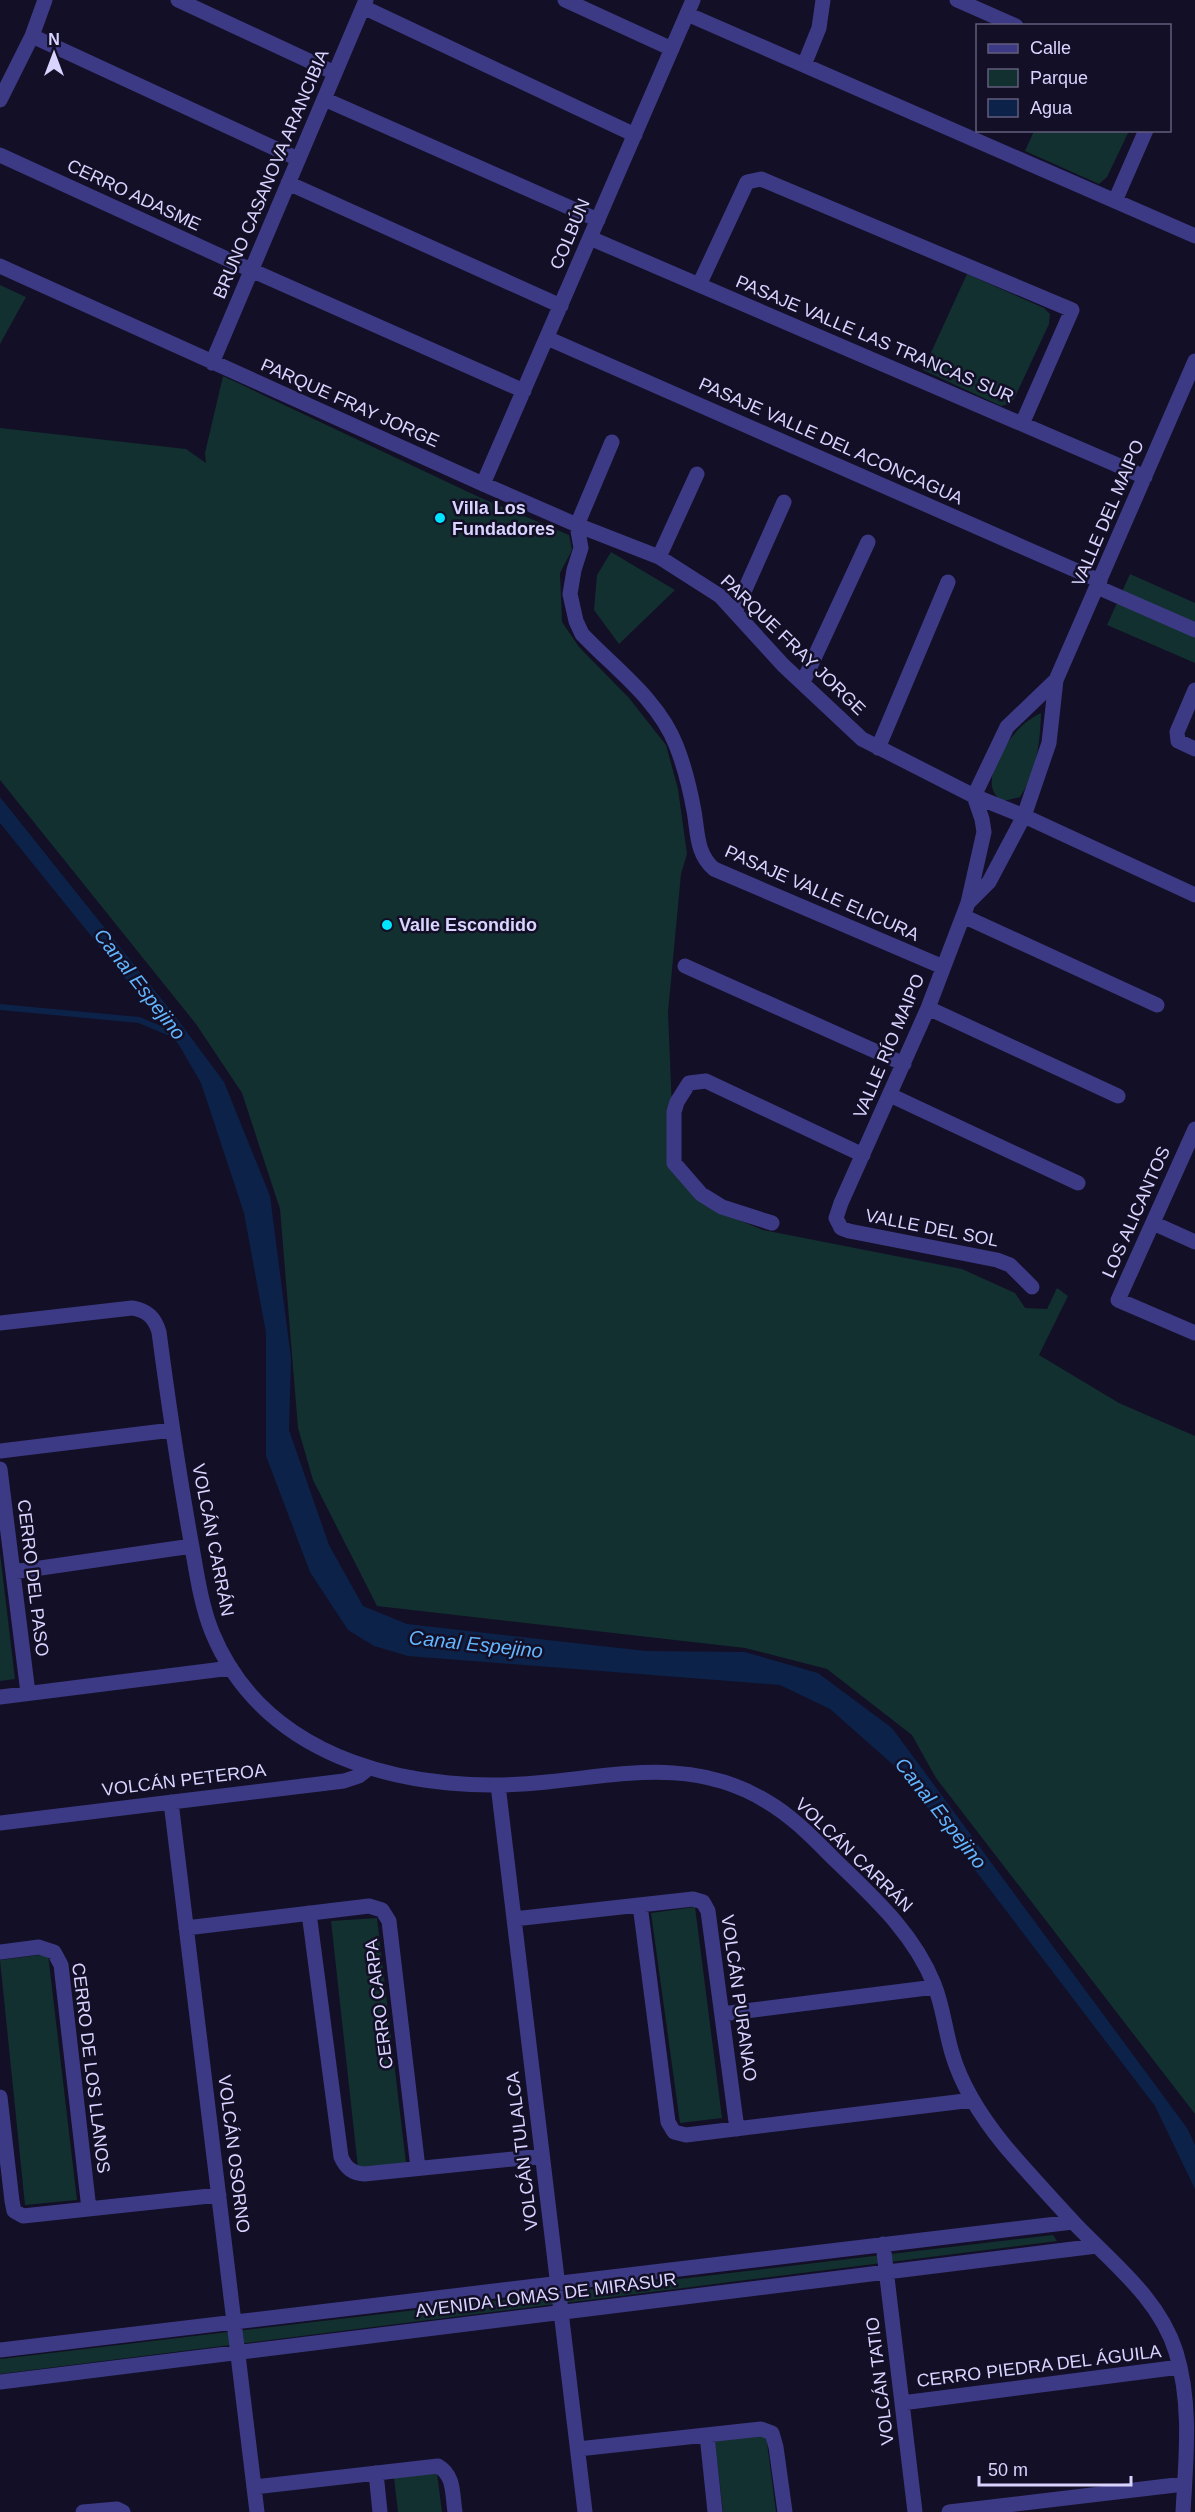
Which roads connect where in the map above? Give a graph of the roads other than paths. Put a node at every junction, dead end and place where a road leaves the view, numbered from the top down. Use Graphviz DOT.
graph roads {
  1 [pos="45,0"];
  2 [pos="177,0"];
  3 [pos="566,0"];
  4 [pos="824,0"];
  5 [pos="957,0"];
  6 [pos="364,3"];
  7 [pos="690,7"];
  8 [pos="1011,24"];
  9 [pos="32,36"];
  10 [pos="672,49"];
  11 [pos="804,65"];
  12 [pos="335,74"];
  13 [pos="324,99"];
  14 [pos="0,100"];
  15 [pos="1145,132"];
  16 [pos="635,135"];
  17 [pos="0,155"];
  18 [pos="298,159"];
  19 [pos="288,183"];
  20 [pos="1115,201"];
  21 [pos="598,220"];
  22 [pos="1195,236"];
  23 [pos="590,238"];
  24 [pos="0,266"];
  25 [pos="251,270"];
  26 [pos="699,285"];
  27 [pos="561,306"];
  28 [pos="547,338"];
  29 [pos="1195,361"];
  30 [pos="212,363"];
  31 [pos="524,391"];
  32 [pos="1022,423"];
  33 [pos="612,442"];
  34 [pos="697,474"];
  35 [pos="1145,477"];
  36 [pos="483,484"];
  37 [pos="784,502"];
  38 [pos="577,525"];
  39 [pos="868,542"];
  40 [pos="659,557"];
  41 [pos="948,582"];
  42 [pos="1098,584"];
  43 [pos="735,612"];
  44 [pos="1195,630"];
  45 [pos="1056,680"];
  46 [pos="803,682"];
  47 [pos="1195,690"];
  48 [pos="878,748"];
  49 [pos="1195,749"];
  50 [pos="974,796"];
  51 [pos="1024,816"];
  52 [pos="1195,895"];
  53 [pos="966,909"];
  54 [pos="685,966"];
  55 [pos="943,967"];
  56 [pos="1157,1005"];
  57 [pos="928,1008"];
  58 [pos="903,1064"];
  59 [pos="890,1095"];
  60 [pos="1118,1096"];
  61 [pos="1195,1131"];
  62 [pos="863,1155"];
  63 [pos="1078,1183"];
  64 [pos="841,1203"];
  65 [pos="772,1223"];
  66 [pos="1153,1223"];
  67 [pos="1195,1242"];
  68 [pos="1032,1287"];
  69 [pos="0,1323"];
  70 [pos="1195,1333"];
  71 [pos="172,1430"];
  72 [pos="0,1451"];
  73 [pos="0,1468"];
  74 [pos="192,1546"];
  75 [pos="13,1572"];
  76 [pos="231,1668"];
  77 [pos="28,1693"];
  78 [pos="0,1696"];
  79 [pos="369,1768"];
  80 [pos="498,1785"];
  81 [pos="171,1802"];
  82 [pos="0,1823"];
  83 [pos="640,1905"];
  84 [pos="309,1913"];
  85 [pos="514,1919"];
  86 [pos="186,1928"];
  87 [pos="0,1952"];
  88 [pos="935,1987"];
  89 [pos="722,2014"];
  90 [pos="0,2097"];
  91 [pos="973,2100"];
  92 [pos="737,2129"];
  93 [pos="542,2156"];
  94 [pos="418,2168"];
  95 [pos="219,2195"];
  96 [pos="89,2209"];
  97 [pos="1073,2222"];
  98 [pos="883,2244"];
  99 [pos="1097,2246"];
  100 [pos="886,2272"];
  101 [pos="558,2283"];
  102 [pos="561,2313"];
  103 [pos="235,2322"];
  104 [pos="0,2350"];
  105 [pos="238,2353"];
  106 [pos="1180,2367"];
  107 [pos="0,2382"];
  108 [pos="902,2403"];
  109 [pos="707,2435"];
  110 [pos="578,2450"];
  111 [pos="376,2473"];
  112 [pos="1184,2484"];
  113 [pos="254,2487"];
  114 [pos="83,2512"];
  115 [pos="123,2512"];
  116 [pos="257,2512"];
  117 [pos="380,2512"];
  118 [pos="455,2512"];
  119 [pos="585,2512"];
  120 [pos="715,2512"];
  121 [pos="785,2512"];
  122 [pos="915,2512"];
  123 [pos="949,2512"];
  124 [pos="1183,2512"];
  1 -- 9 [label="street"];
  2 -- 12 [label="street"];
  3 -- 10 [label="street"];
  4 -- 11 [label="street"];
  5 -- 8 [label="street"];
  6 -- 12 [label="street, BRUNO CASANOVA ARANCIBIA"];
  6 -- 16 [label="street"];
  7 -- 10 [label="street, COLBÚN"];
  7 -- 11 [label="street"];
  9 -- 14 [label="street"];
  9 -- 18 [label="street"];
  10 -- 16 [label="street, COLBÚN"];
  11 -- 20 [label="street"];
  12 -- 13 [label="street, BRUNO CASANOVA ARANCIBIA"];
  13 -- 18 [label="street, BRUNO CASANOVA ARANCIBIA"];
  13 -- 21 [label="street"];
  15 -- 20 [label="street"];
  16 -- 21 [label="street, COLBÚN"];
  17 -- 25 [label="street, CERRO ADASME"];
  18 -- 19 [label="street, BRUNO CASANOVA ARANCIBIA"];
  19 -- 25 [label="street, BRUNO CASANOVA ARANCIBIA"];
  19 -- 27 [label="street"];
  20 -- 22 [label="street"];
  21 -- 23 [label="street, COLBÚN"];
  23 -- 26 [label="street, PASAJE VALLE LAS TRANCAS SUR"];
  23 -- 27 [label="street, COLBÚN"];
  24 -- 30 [label="street, PARQUE FRAY JORGE"];
  25 -- 30 [label="street, BRUNO CASANOVA ARANCIBIA"];
  25 -- 31 [label="street, CERRO ADASME"];
  26 -- 32 [label="street, PASAJE VALLE LAS TRANCAS SUR"];
  26 -- 32 [label="street"];
  27 -- 28 [label="street, COLBÚN"];
  28 -- 31 [label="street, COLBÚN"];
  28 -- 42 [label="street, PASAJE VALLE DEL ACONCAGUA"];
  29 -- 35 [label="street, VALLE DEL MAIPO"];
  30 -- 36 [label="street, PARQUE FRAY JORGE"];
  31 -- 36 [label="street, COLBÚN"];
  32 -- 35 [label="street, PASAJE VALLE LAS TRANCAS SUR"];
  33 -- 38 [label="street"];
  34 -- 40 [label="street"];
  35 -- 42 [label="street, VALLE DEL MAIPO"];
  36 -- 38 [label="street, PARQUE FRAY JORGE"];
  37 -- 43 [label="street"];
  38 -- 40 [label="street, PARQUE FRAY JORGE"];
  38 -- 55 [label="street, PASAJE VALLE ELICURA"];
  39 -- 46 [label="street"];
  40 -- 43 [label="street, PARQUE FRAY JORGE"];
  41 -- 48 [label="street"];
  42 -- 44 [label="street, PASAJE VALLE DEL ACONCAGUA"];
  42 -- 45 [label="street, VALLE DEL MAIPO"];
  43 -- 46 [label="street, PARQUE FRAY JORGE"];
  45 -- 50 [label="street, VALLE DEL MAIPO"];
  45 -- 51 [label="street, VALLE DEL MAIPO"];
  46 -- 48 [label="street, PARQUE FRAY JORGE"];
  47 -- 49 [label="street"];
  48 -- 50 [label="street, PARQUE FRAY JORGE"];
  50 -- 51 [label="street, PARQUE FRAY JORGE"];
  50 -- 53 [label="street, VALLE RÍO MAIPO"];
  51 -- 52 [label="street, PARQUE FRAY JORGE"];
  51 -- 53 [label="street, VALLE RÍO MAIPO"];
  53 -- 55 [label="street, VALLE RÍO MAIPO"];
  53 -- 56 [label="street"];
  54 -- 58 [label="street"];
  55 -- 57 [label="street, VALLE RÍO MAIPO"];
  57 -- 58 [label="street, VALLE RÍO MAIPO"];
  57 -- 60 [label="street"];
  58 -- 59 [label="street, VALLE RÍO MAIPO"];
  59 -- 62 [label="street, VALLE RÍO MAIPO"];
  59 -- 63 [label="street"];
  61 -- 66 [label="street, LOS ALICANTOS"];
  62 -- 64 [label="street, VALLE RÍO MAIPO"];
  62 -- 65 [label="street"];
  64 -- 68 [label="street, VALLE DEL SOL"];
  66 -- 67 [label="street"];
  66 -- 70 [label="street, LOS ALICANTOS"];
  69 -- 71 [label="street, VOLCÁN CARRÁN"];
  71 -- 72 [label="street"];
  71 -- 74 [label="street, VOLCÁN CARRÁN"];
  73 -- 75 [label="street, CERRO DEL PASO"];
  74 -- 75 [label="street"];
  74 -- 76 [label="street, VOLCÁN CARRÁN"];
  75 -- 77 [label="street, CERRO DEL PASO"];
  76 -- 77 [label="street"];
  76 -- 79 [label="street, VOLCÁN CARRÁN"];
  77 -- 78 [label="street"];
  79 -- 80 [label="street, VOLCÁN CARRÁN"];
  79 -- 81 [label="street, VOLCÁN PETEROA"];
  80 -- 85 [label="street, VOLCÁN TULALCA"];
  80 -- 88 [label="street, VOLCÁN CARRÁN"];
  81 -- 82 [label="street, VOLCÁN PETEROA"];
  81 -- 86 [label="street, VOLCÁN OSORNO"];
  83 -- 85 [label="street, VOLCÁN PURANAO"];
  83 -- 89 [label="street, VOLCÁN PURANAO"];
  83 -- 92 [label="street"];
  84 -- 86 [label="street, CERRO CARPA"];
  84 -- 94 [label="street"];
  84 -- 94 [label="street, CERRO CARPA"];
  85 -- 93 [label="street, VOLCÁN TULALCA"];
  86 -- 95 [label="street, VOLCÁN OSORNO"];
  87 -- 96 [label="street, CERRO DE LOS LLANOS"];
  88 -- 89 [label="street"];
  88 -- 91 [label="street, VOLCÁN CARRÁN"];
  89 -- 92 [label="street, VOLCÁN PURANAO"];
  90 -- 96 [label="street"];
  91 -- 92 [label="street"];
  91 -- 97 [label="street, VOLCÁN CARRÁN"];
  93 -- 94 [label="street"];
  93 -- 101 [label="street, VOLCÁN TULALCA"];
  95 -- 96 [label="street"];
  95 -- 103 [label="street, VOLCÁN OSORNO"];
  97 -- 98 [label="street, AVENIDA LOMAS DE MIRASUR"];
  97 -- 99 [label="street, VOLCÁN CARRÁN"];
  98 -- 100 [label="street, VOLCÁN TATIO"];
  98 -- 101 [label="street, AVENIDA LOMAS DE MIRASUR"];
  99 -- 100 [label="street, AVENIDA LOMAS DE MIRASUR"];
  99 -- 106 [label="street, VOLCÁN CARRÁN"];
  100 -- 102 [label="street, AVENIDA LOMAS DE MIRASUR"];
  100 -- 108 [label="street, VOLCÁN TATIO"];
  101 -- 102 [label="street, VOLCÁN TULALCA"];
  101 -- 103 [label="street, AVENIDA LOMAS DE MIRASUR"];
  102 -- 105 [label="street, AVENIDA LOMAS DE MIRASUR"];
  102 -- 110 [label="street, VOLCÁN TULALCA"];
  103 -- 104 [label="street, AVENIDA LOMAS DE MIRASUR"];
  103 -- 105 [label="street, VOLCÁN OSORNO"];
  105 -- 107 [label="street, AVENIDA LOMAS DE MIRASUR"];
  105 -- 113 [label="street, VOLCÁN OSORNO"];
  106 -- 108 [label="street, CERRO PIEDRA DEL ÁGUILA"];
  106 -- 112 [label="street, VOLCÁN CARRÁN"];
  108 -- 122 [label="street, VOLCÁN TATIO"];
  109 -- 110 [label="street"];
  109 -- 120 [label="street"];
  109 -- 121 [label="street"];
  110 -- 119 [label="street, VOLCÁN TULALCA"];
  111 -- 113 [label="street"];
  111 -- 117 [label="street"];
  111 -- 118 [label="street"];
  112 -- 123 [label="street"];
  112 -- 124 [label="street, VOLCÁN CARRÁN"];
  113 -- 116 [label="street, VOLCÁN OSORNO"];
  114 -- 115 [label="street"];
}
